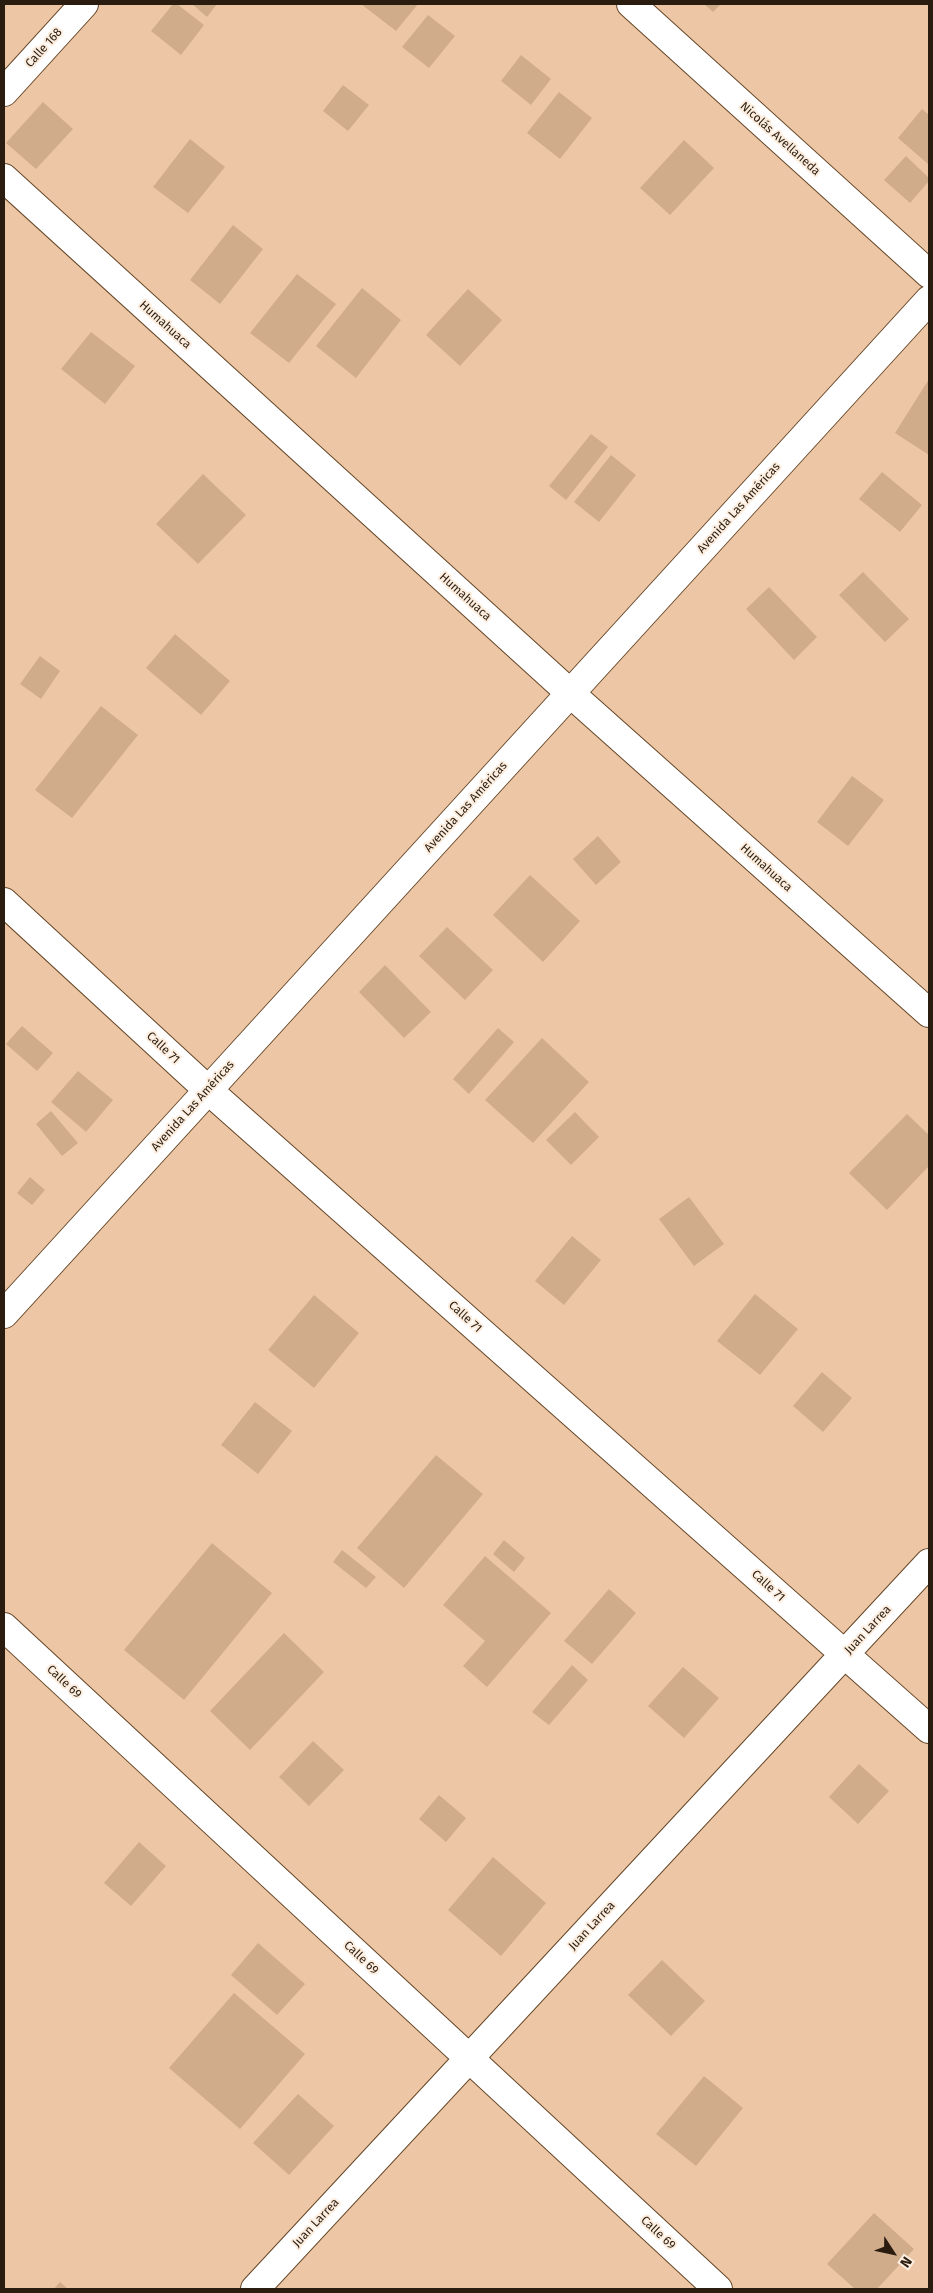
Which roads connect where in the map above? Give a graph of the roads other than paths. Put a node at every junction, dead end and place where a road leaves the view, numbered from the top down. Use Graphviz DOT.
graph roads {
  1 [pos="84,4"];
  2 [pos="631,4"];
  3 [pos="4,92"];
  4 [pos="4,178"];
  5 [pos="929,274"];
  6 [pos="929,300"];
  7 [pos="570,693"];
  8 [pos="4,902"];
  9 [pos="929,1013"];
  10 [pos="208,1090"];
  11 [pos="4,1314"];
  12 [pos="929,1563"];
  13 [pos="4,1627"];
  14 [pos="845,1654"];
  15 [pos="929,1729"];
  16 [pos="469,2058"];
  17 [pos="255,2289"];
  18 [pos="718,2289"];
  1 -- 3 [label="street, Calle 168"];
  2 -- 5 [label="street, Nicolás Avellaneda"];
  4 -- 7 [label="street, Humahuaca"];
  6 -- 7 [label="street, Avenida Las Américas"];
  7 -- 9 [label="street, Humahuaca"];
  7 -- 10 [label="street, Avenida Las Américas"];
  8 -- 10 [label="street, Calle 71"];
  10 -- 11 [label="street, Avenida Las Américas"];
  10 -- 14 [label="street, Calle 71"];
  12 -- 14 [label="street, Juan Larrea"];
  13 -- 16 [label="street, Calle 69"];
  14 -- 15 [label="street, Calle 71"];
  14 -- 16 [label="street, Juan Larrea"];
  16 -- 17 [label="street, Juan Larrea"];
  16 -- 18 [label="street, Calle 69"];
}
